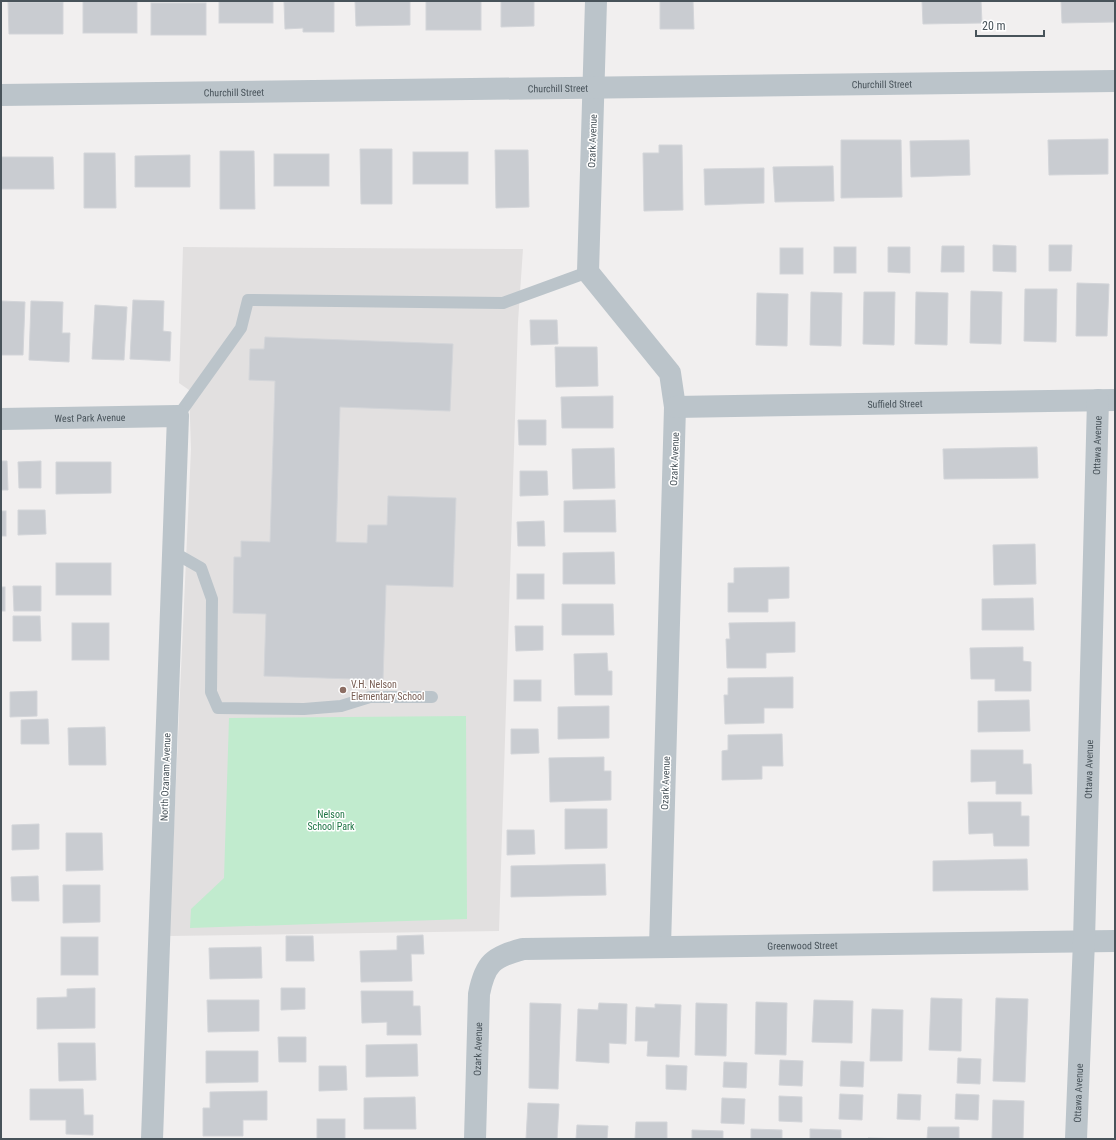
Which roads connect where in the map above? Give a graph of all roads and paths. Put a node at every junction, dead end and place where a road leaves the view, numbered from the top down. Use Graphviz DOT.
graph roads {
  1 [pos="596,1"];
  2 [pos="1115,81"];
  3 [pos="594,87"];
  4 [pos="1,96"];
  5 [pos="588,272"];
  6 [pos="1107,400"];
  7 [pos="675,407"];
  8 [pos="178,416"];
  9 [pos="1,419"];
  10 [pos="174,552"];
  11 [pos="432,697"];
  12 [pos="1084,941"];
  13 [pos="1115,941"];
  14 [pos="660,947"];
  15 [pos="492,961"];
  16 [pos="152,1139"];
  17 [pos="475,1139"];
  18 [pos="1076,1139"];
  1 -- 3 [label="street, Ozark Avenue"];
  2 -- 3 [label="street, Churchill Street"];
  3 -- 4 [label="street, Churchill Street"];
  3 -- 5 [label="street, Ozark Avenue"];
  5 -- 7 [label="street, Ozark Avenue"];
  5 -- 8 [label="lane"];
  6 -- 7 [label="street, Suffield Street"];
  6 -- 12 [label="street, Ottawa Avenue"];
  7 -- 14 [label="street, Ozark Avenue"];
  8 -- 9 [label="street, West Park Avenue"];
  8 -- 10 [label="street, North Ozanam Avenue"];
  10 -- 11 [label="lane"];
  10 -- 16 [label="street, North Ozanam Avenue"];
  12 -- 13 [label="street, Greenwood Street"];
  12 -- 14 [label="street, Greenwood Street"];
  12 -- 18 [label="street, Ottawa Avenue"];
  14 -- 15 [label="street, Greenwood Street"];
  15 -- 17 [label="street, Ozark Avenue"];
}
